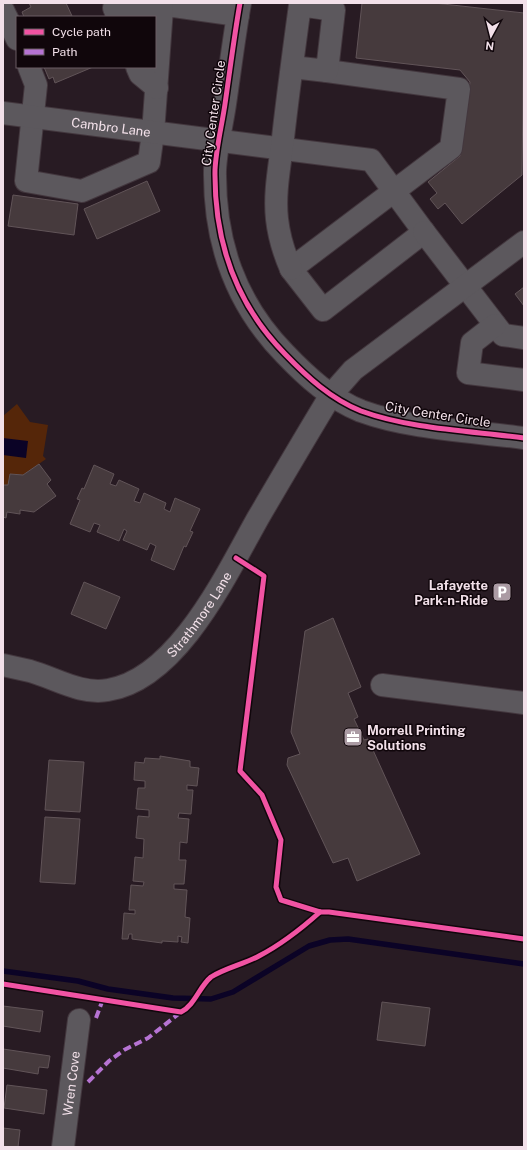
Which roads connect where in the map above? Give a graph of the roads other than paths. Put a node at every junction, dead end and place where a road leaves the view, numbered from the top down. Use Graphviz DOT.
graph roads {
  1 [pos="162,8"];
  2 [pos="239,9"];
  3 [pos="3,10"];
  4 [pos="118,16"];
  5 [pos="16,37"];
  6 [pos="292,67"];
  7 [pos="29,68"];
  8 [pos="137,68"];
  9 [pos="327,71"];
  10 [pos="157,88"];
  11 [pos="3,113"];
  12 [pos="33,117"];
  13 [pos="154,133"];
  14 [pos="219,140"];
  15 [pos="282,149"];
  16 [pos="393,190"];
  17 [pos="424,232"];
  18 [pos="524,242"];
  19 [pos="291,268"];
  20 [pos="465,285"];
  21 [pos="495,325"];
  22 [pos="524,338"];
  23 [pos="524,380"];
  24 [pos="330,395"];
  25 [pos="524,438"];
  26 [pos="3,665"];
  27 [pos="382,685"];
  28 [pos="524,703"];
  29 [pos="79,1020"];
  30 [pos="62,1147"];
  1 -- 2 [label="street"];
  1 -- 4 [label="street"];
  1 -- 10 [label="street"];
  2 -- 14 [label="street, City Center Circle"];
  3 -- 5 [label="street"];
  6 -- 9 [label="street"];
  6 -- 9 [label="street"];
  6 -- 15 [label="street"];
  7 -- 12 [label="street"];
  8 -- 10 [label="street"];
  9 -- 16 [label="street"];
  10 -- 13 [label="street"];
  11 -- 12 [label="street, Cambro Lane"];
  12 -- 13 [label="street, Cambro Lane"];
  12 -- 13 [label="street"];
  13 -- 14 [label="street, Cambro Lane"];
  14 -- 15 [label="street, Cambro Lane"];
  14 -- 24 [label="street, City Center Circle"];
  15 -- 16 [label="street, Cambro Lane"];
  15 -- 19 [label="street"];
  16 -- 17 [label="street, Cambro Lane"];
  16 -- 19 [label="street"];
  17 -- 19 [label="street"];
  17 -- 20 [label="street, Cambro Lane"];
  18 -- 20 [label="street, Strathmore Lane"];
  20 -- 21 [label="street, Cambro Lane"];
  20 -- 24 [label="street, Strathmore Lane"];
  21 -- 22 [label="street, Cambro Lane"];
  21 -- 23 [label="street"];
  24 -- 25 [label="street, City Center Circle"];
  24 -- 26 [label="street, Strathmore Lane"];
  27 -- 28 [label="street"];
  29 -- 30 [label="street, Wren Cove"];
}
